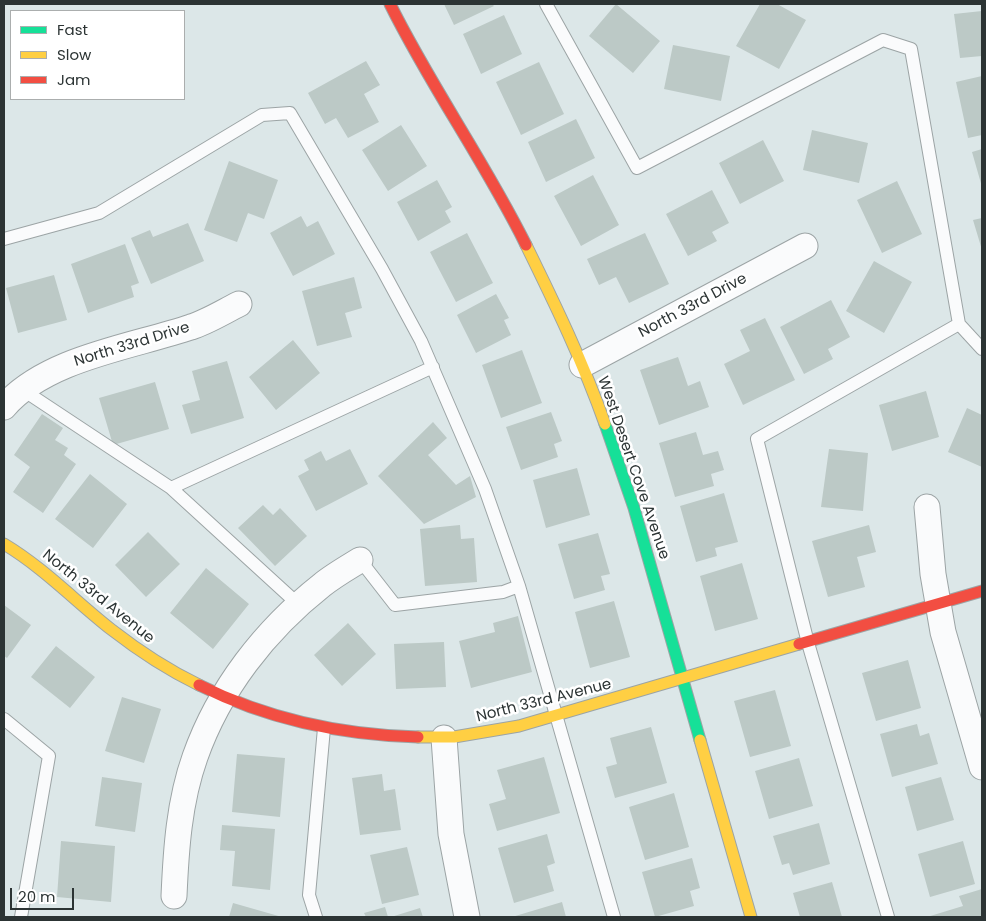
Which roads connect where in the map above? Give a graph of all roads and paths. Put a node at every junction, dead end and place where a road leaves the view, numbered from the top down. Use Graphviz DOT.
graph roads {
  1 [pos="390,4"];
  2 [pos="546,4"];
  3 [pos="4,239"];
  4 [pos="805,246"];
  5 [pos="239,304"];
  6 [pos="959,324"];
  7 [pos="982,349"];
  8 [pos="582,365"];
  9 [pos="433,367"];
  10 [pos="23,390"];
  11 [pos="4,407"];
  12 [pos="171,488"];
  13 [pos="927,507"];
  14 [pos="4,544"];
  15 [pos="360,560"];
  16 [pos="519,586"];
  17 [pos="982,591"];
  18 [pos="938,604"];
  19 [pos="299,605"];
  20 [pos="808,643"];
  21 [pos="683,679"];
  22 [pos="222,697"];
  23 [pos="556,716"];
  24 [pos="4,718"];
  25 [pos="324,728"];
  26 [pos="444,738"];
  27 [pos="982,767"];
  28 [pos="174,896"];
  29 [pos="21,917"];
  30 [pos="316,917"];
  31 [pos="467,917"];
  32 [pos="614,917"];
  33 [pos="751,917"];
  34 [pos="888,917"];
  1 -- 8 [label="street, West Desert Cove Avenue"];
  2 -- 6 [label="lane"];
  3 -- 9 [label="lane"];
  4 -- 8 [label="street, North 33rd Drive"];
  5 -- 10 [label="street, North 33rd Drive"];
  6 -- 7 [label="lane"];
  6 -- 20 [label="lane"];
  8 -- 21 [label="street, West Desert Cove Avenue"];
  9 -- 12 [label="lane"];
  9 -- 16 [label="lane"];
  10 -- 11 [label="street, North 33rd Drive"];
  10 -- 12 [label="lane"];
  12 -- 19 [label="lane"];
  13 -- 18 [label="street"];
  14 -- 22 [label="street, North 33rd Avenue"];
  15 -- 16 [label="lane"];
  15 -- 19 [label="street"];
  16 -- 23 [label="lane"];
  17 -- 18 [label="street, North 33rd Avenue"];
  18 -- 20 [label="street, North 33rd Avenue"];
  18 -- 27 [label="street"];
  19 -- 22 [label="street"];
  20 -- 21 [label="street, North 33rd Avenue"];
  20 -- 34 [label="lane"];
  21 -- 23 [label="street, North 33rd Avenue"];
  21 -- 33 [label="street, West Desert Cove Avenue"];
  22 -- 25 [label="street, North 33rd Avenue"];
  22 -- 28 [label="street"];
  23 -- 26 [label="street, North 33rd Avenue"];
  23 -- 32 [label="lane"];
  24 -- 29 [label="lane"];
  25 -- 26 [label="street, North 33rd Avenue"];
  25 -- 30 [label="lane"];
  26 -- 31 [label="street"];
}
